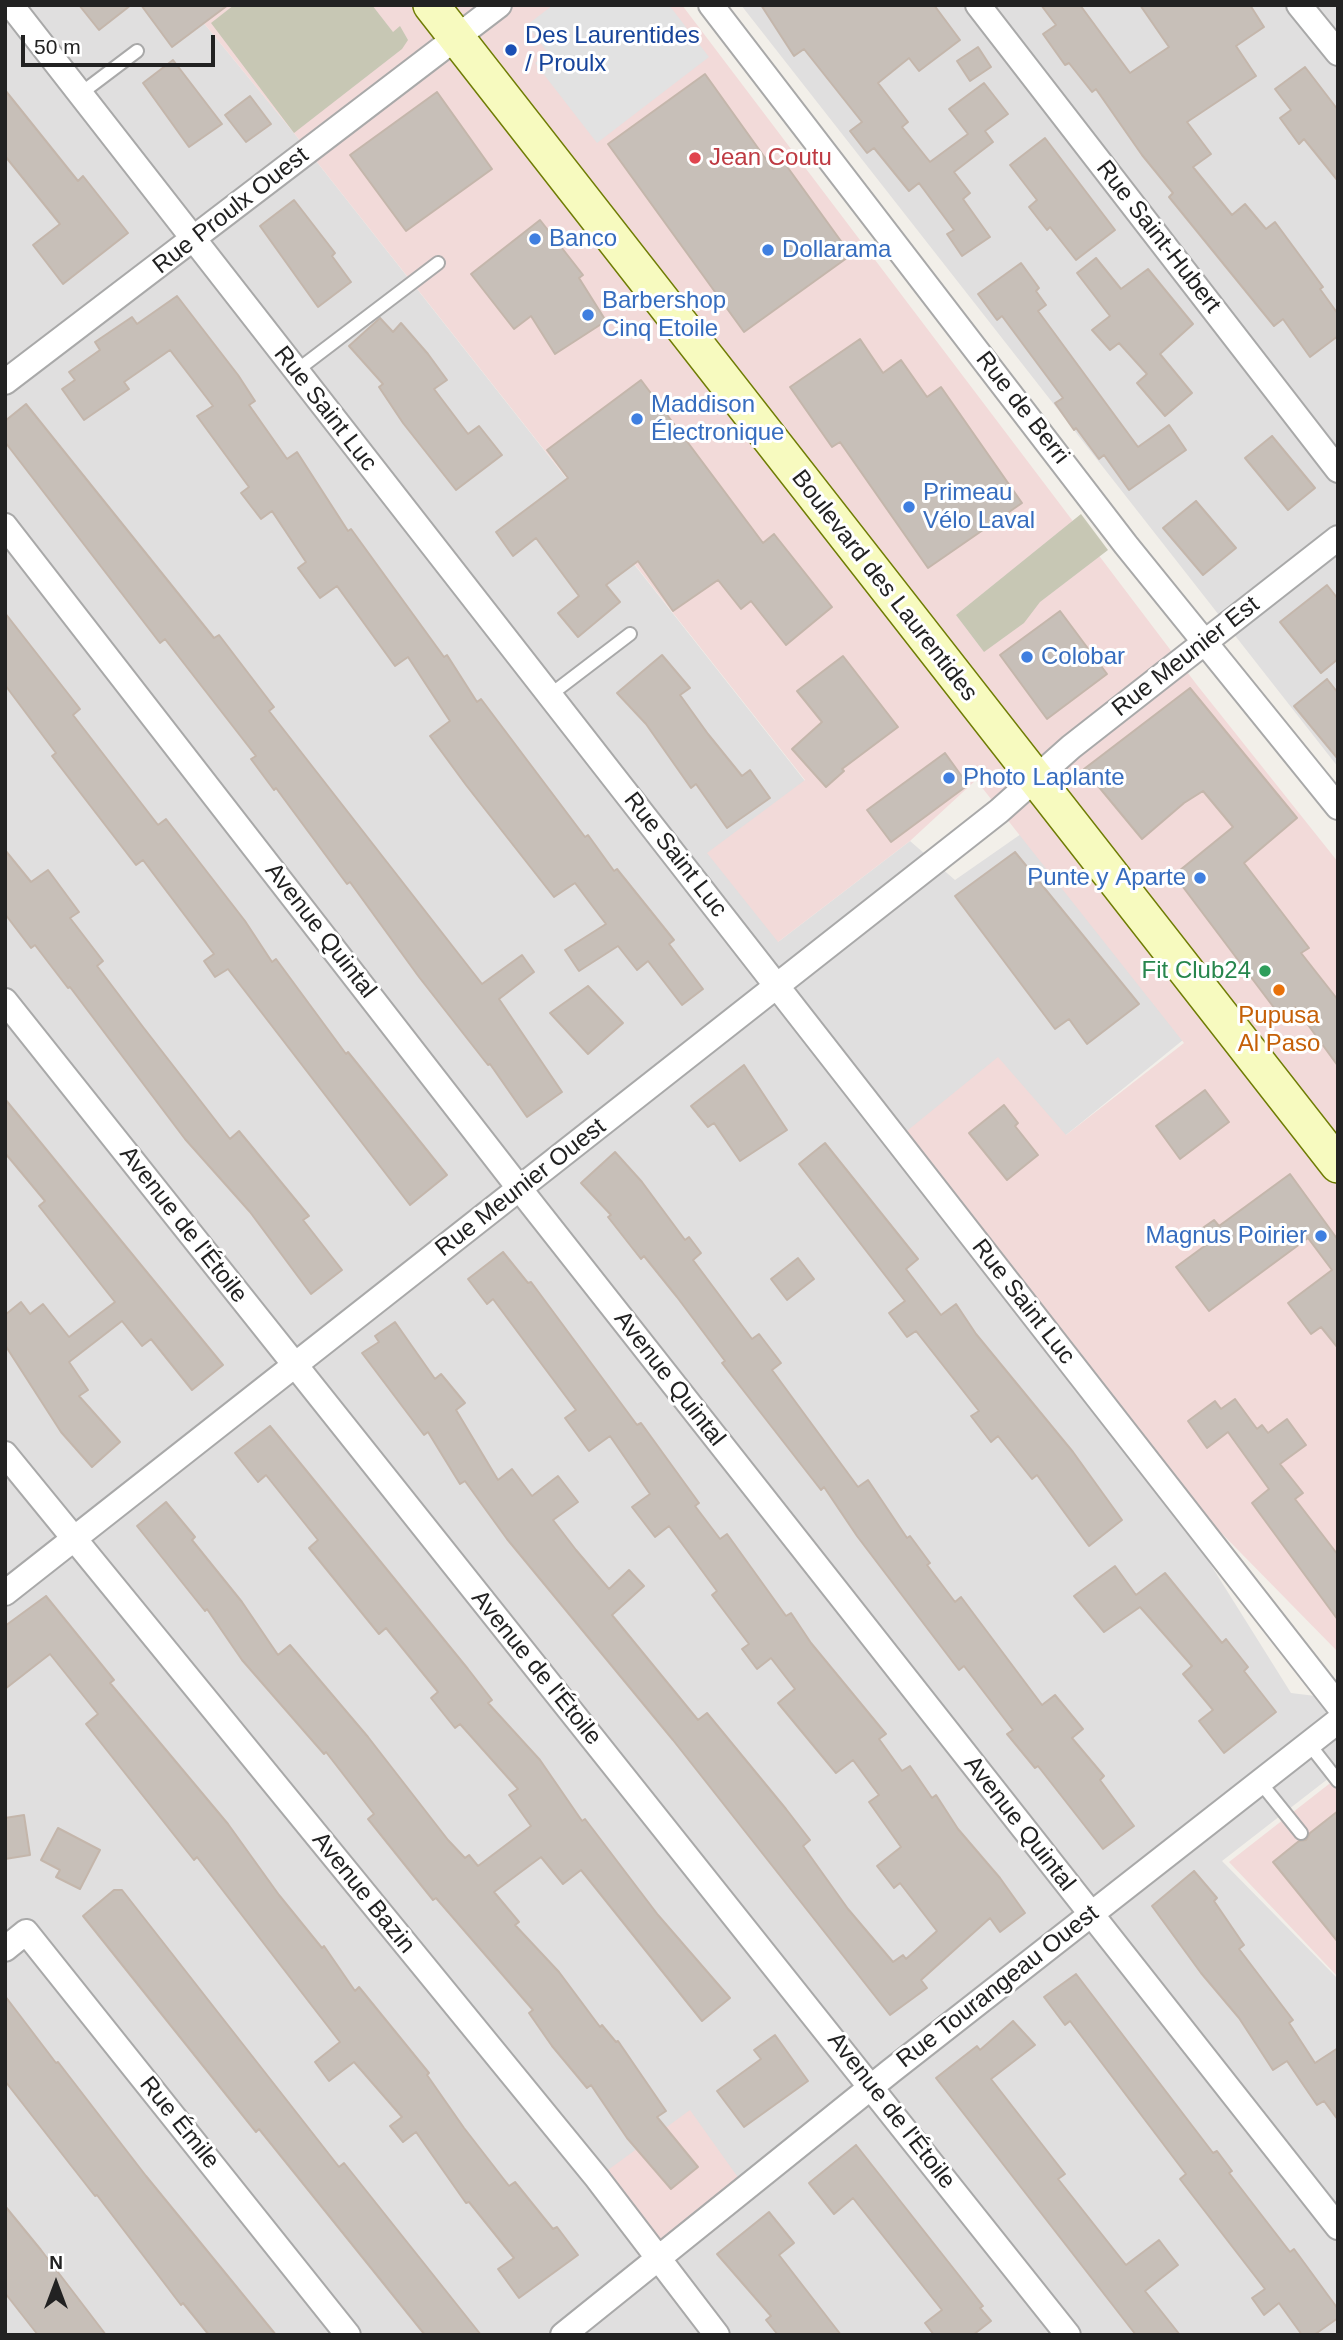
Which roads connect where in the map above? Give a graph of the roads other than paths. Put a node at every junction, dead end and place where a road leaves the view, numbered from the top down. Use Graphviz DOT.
graph roads {
  1 [pos="11,5"];
  2 [pos="431,5"];
  3 [pos="499,5"];
  4 [pos="712,5"];
  5 [pos="978,5"];
  6 [pos="1299,5"];
  7 [pos="455,37"];
  8 [pos="137,51"];
  9 [pos="1338,53"];
  10 [pos="80,94"];
  11 [pos="192,240"];
  12 [pos="438,263"];
  13 [pos="296,372"];
  14 [pos="5,382"];
  15 [pos="1338,470"];
  16 [pos="5,526"];
  17 [pos="1338,537"];
  18 [pos="630,634"];
  19 [pos="1204,643"];
  20 [pos="550,695"];
  21 [pos="1035,779"];
  22 [pos="1338,807"];
  23 [pos="777,986"];
  24 [pos="5,1001"];
  25 [pos="1338,1165"];
  26 [pos="520,1189"];
  27 [pos="295,1366"];
  28 [pos="5,1454"];
  29 [pos="73,1539"];
  30 [pos="5,1593"];
  31 [pos="1338,1705"];
  32 [pos="1338,1721"];
  33 [pos="1309,1744"];
  34 [pos="1338,1781"];
  35 [pos="1260,1782"];
  36 [pos="1301,1833"];
  37 [pos="1090,1914"];
  38 [pos="5,1949"];
  39 [pos="872,2087"];
  40 [pos="1338,2227"];
  41 [pos="657,2260"];
  42 [pos="348,2335"];
  43 [pos="563,2335"];
  44 [pos="717,2335"];
  45 [pos="1068,2335"];
  1 -- 10 [label="street, Rue Saint Luc"];
  2 -- 7 [label="main road, Boulevard des Laurentides"];
  3 -- 7 [label="street, Rue Proulx Ouest"];
  4 -- 19 [label="street, Rue de Berri"];
  5 -- 15 [label="street, Rue Saint-Hubert"];
  6 -- 9 [label="street"];
  7 -- 11 [label="street, Rue Proulx Ouest"];
  7 -- 21 [label="main road, Boulevard des Laurentides"];
  8 -- 10 [label="lane"];
  10 -- 11 [label="street, Rue Saint Luc"];
  11 -- 13 [label="street, Rue Saint Luc"];
  11 -- 14 [label="street, Rue Proulx Ouest"];
  12 -- 13 [label="lane"];
  13 -- 20 [label="street, Rue Saint Luc"];
  16 -- 26 [label="street, Avenue Quintal"];
  17 -- 19 [label="street, Rue Meunier Est"];
  18 -- 20 [label="lane"];
  19 -- 21 [label="street, Rue Meunier Est"];
  19 -- 22 [label="street, Rue de Berri"];
  20 -- 23 [label="street, Rue Saint Luc"];
  21 -- 23 [label="street, Rue Meunier Ouest"];
  21 -- 25 [label="main road, Boulevard des Laurentides"];
  23 -- 26 [label="street, Rue Meunier Ouest"];
  23 -- 31 [label="street, Rue Saint Luc"];
  24 -- 27 [label="street, Avenue de l'Étoile"];
  26 -- 27 [label="street, Rue Meunier Ouest"];
  26 -- 37 [label="street, Avenue Quintal"];
  27 -- 29 [label="street, Rue Meunier Ouest"];
  27 -- 39 [label="street, Avenue de l'Étoile"];
  28 -- 29 [label="street, Avenue Bazin"];
  29 -- 30 [label="street, Rue Meunier Ouest"];
  29 -- 41 [label="street, Avenue Bazin"];
  32 -- 33 [label="street, Rue Tourangeau Ouest"];
  33 -- 34 [label="lane"];
  33 -- 35 [label="street, Rue Tourangeau Ouest"];
  35 -- 36 [label="lane"];
  35 -- 37 [label="street, Rue Tourangeau Ouest"];
  37 -- 39 [label="street, Rue Tourangeau Ouest"];
  37 -- 40 [label="street, Avenue Quintal"];
  38 -- 42 [label="street, Rue Émile"];
  39 -- 41 [label="street, Rue Tourangeau Ouest"];
  39 -- 45 [label="street, Avenue de l'Étoile"];
  41 -- 43 [label="street, Rue Tourangeau Ouest"];
  41 -- 44 [label="street, Avenue Bazin"];
}
